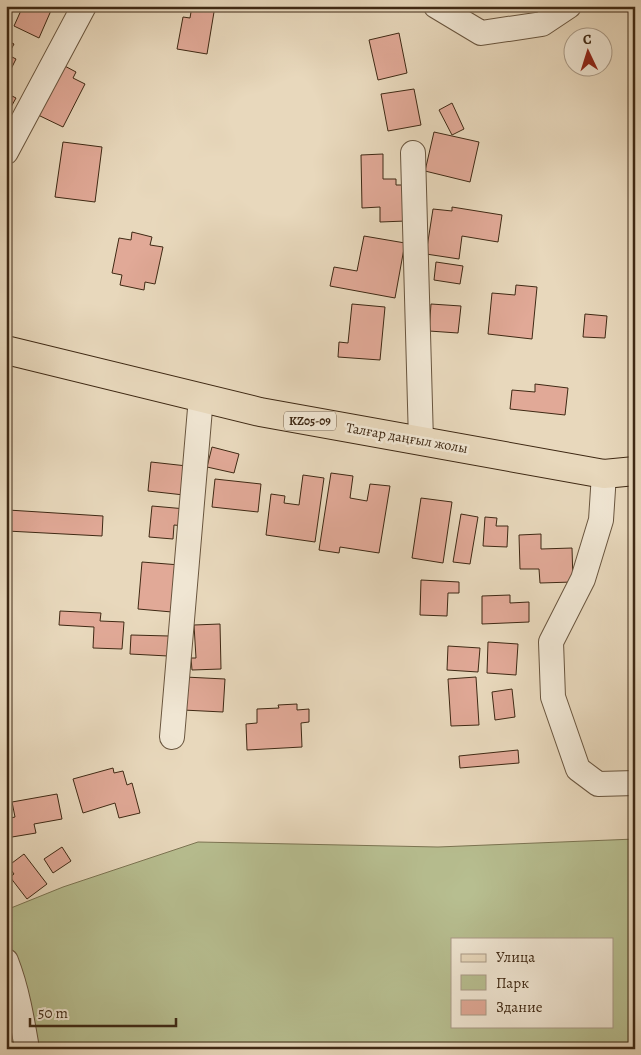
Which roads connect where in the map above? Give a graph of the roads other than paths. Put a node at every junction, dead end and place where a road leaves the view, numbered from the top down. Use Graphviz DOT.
graph roads {
  1 [pos="84,6"];
  2 [pos="436,6"];
  3 [pos="569,6"];
  4 [pos="6,152"];
  5 [pos="413,153"];
  6 [pos="6,350"];
  7 [pos="201,398"];
  8 [pos="421,441"];
  9 [pos="635,472"];
  10 [pos="604,474"];
  11 [pos="172,737"];
  12 [pos="635,783"];
  13 [pos="6,961"];
  14 [pos="27,1049"];
  1 -- 4 [label="street"];
  2 -- 3 [label="street"];
  5 -- 8 [label="street"];
  6 -- 7 [label="main road, Талғар даңғыл жолы / KZ05-09"];
  7 -- 8 [label="main road, Талғар даңғыл жолы / KZ05-09"];
  7 -- 11 [label="street"];
  8 -- 10 [label="main road, Талғар даңғыл жолы / KZ05-09"];
  9 -- 10 [label="main road, Талғар даңғыл жолы / KZ05-09"];
  10 -- 12 [label="street"];
  13 -- 14 [label="street"];
}
